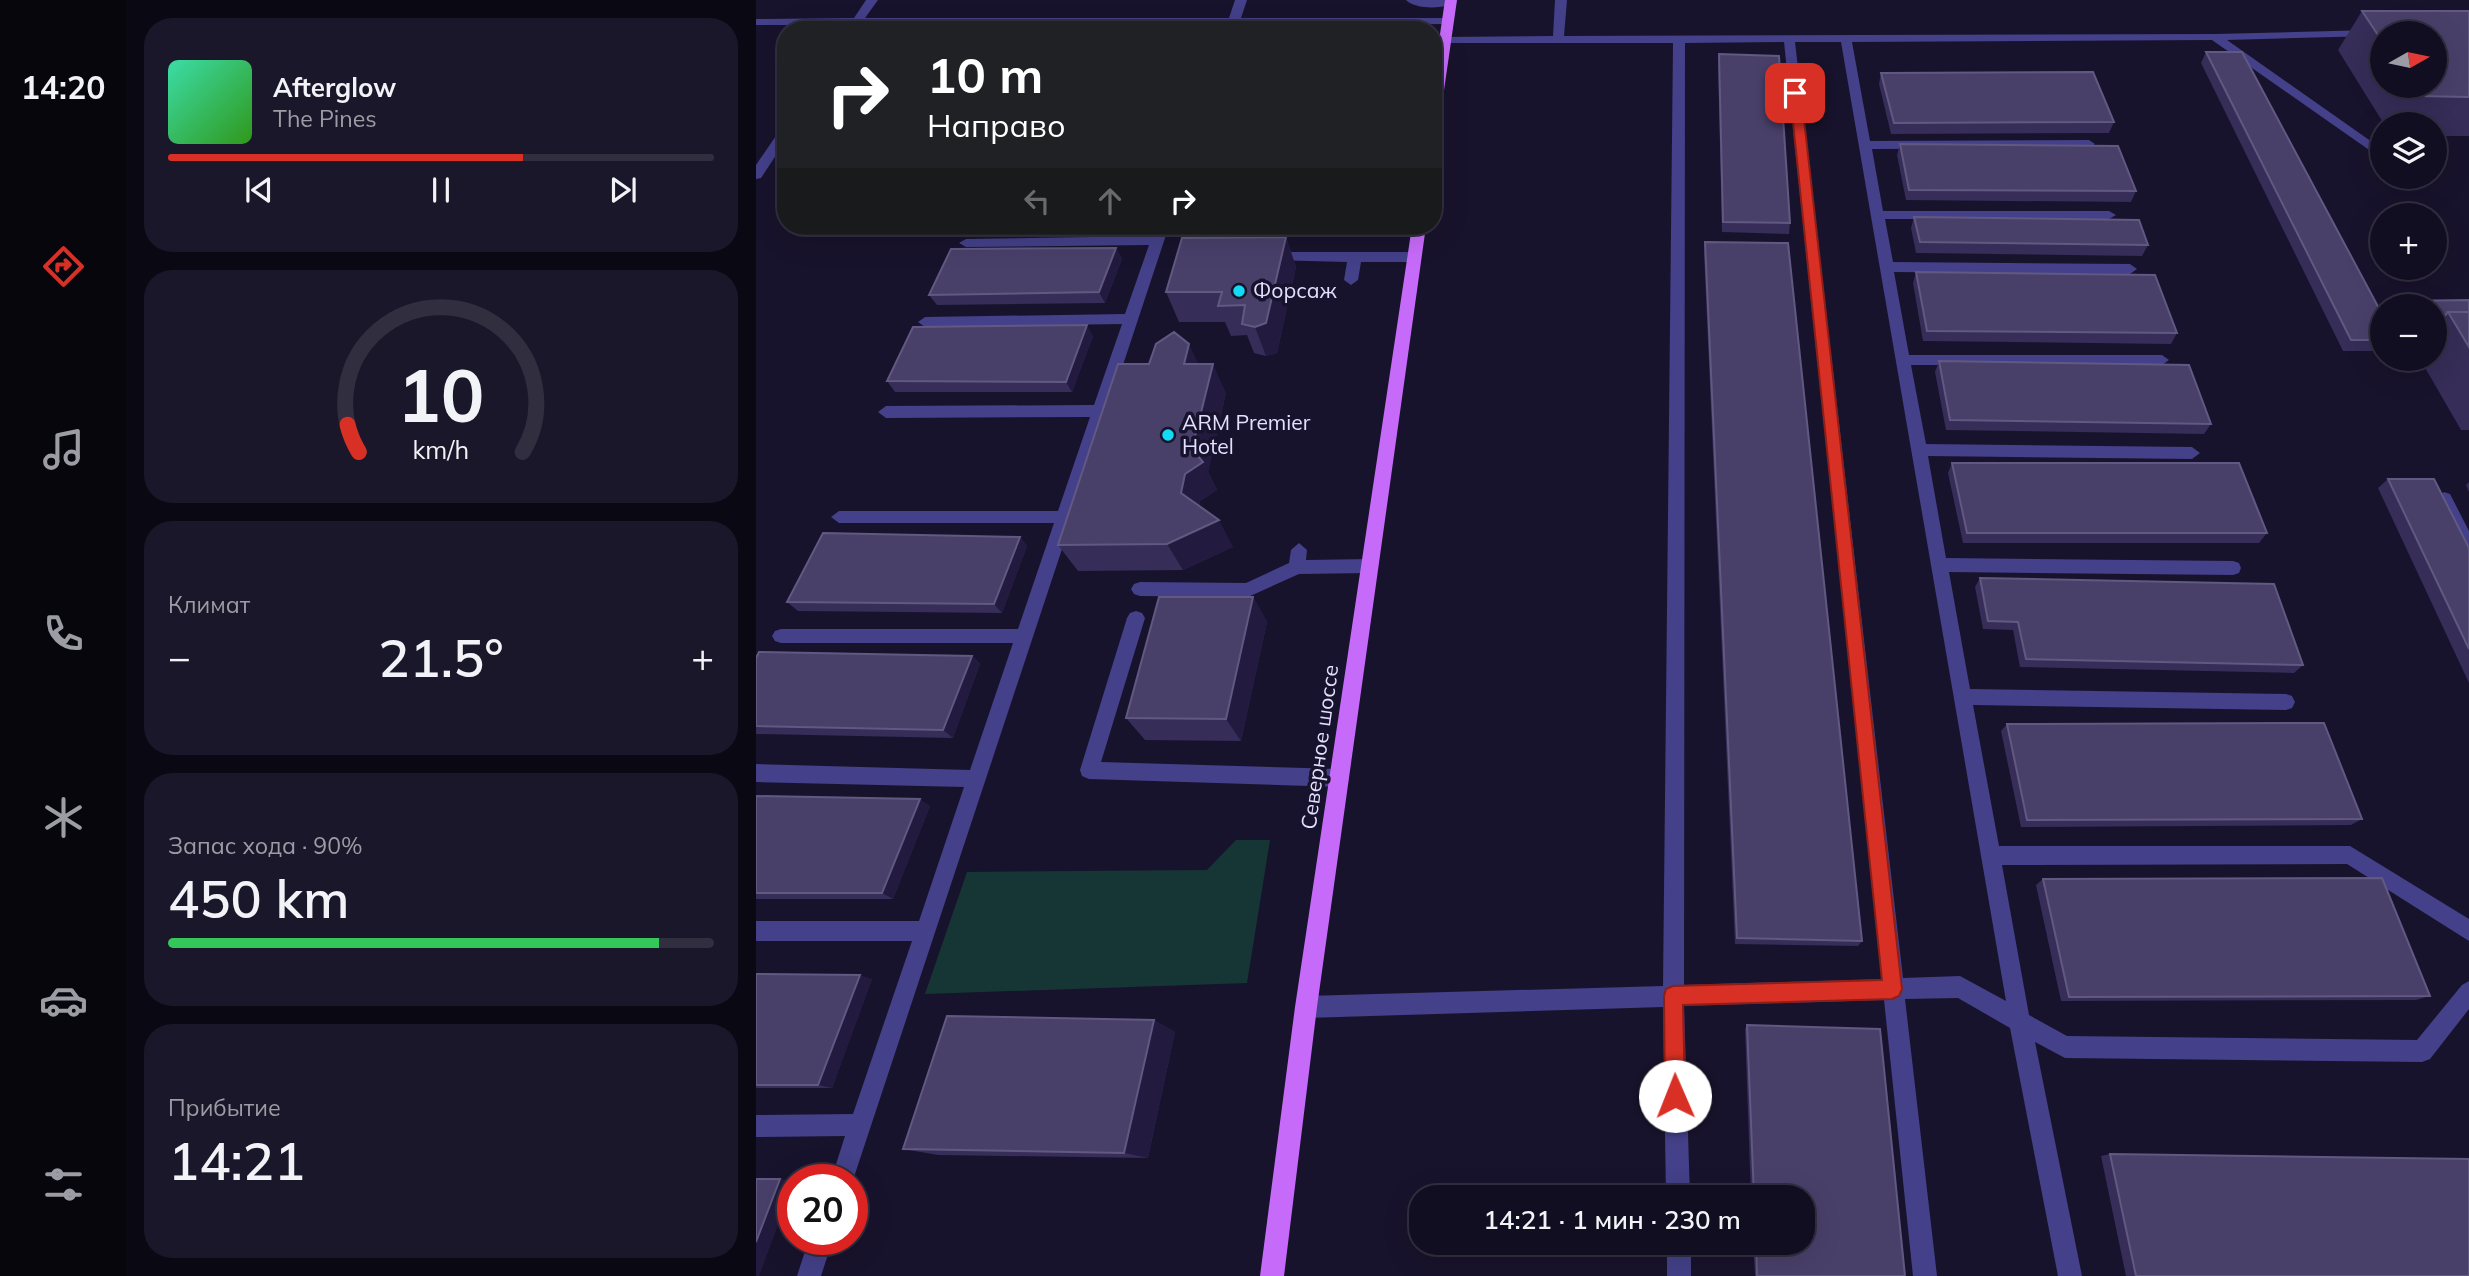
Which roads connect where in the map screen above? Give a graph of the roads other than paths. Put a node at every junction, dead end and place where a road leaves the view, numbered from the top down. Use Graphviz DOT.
graph roads {
  1 [pos="872,0"];
  2 [pos="1241,0"];
  3 [pos="1412,0"];
  4 [pos="1561,0"];
  5 [pos="1451,1"];
  6 [pos="857,21"];
  7 [pos="1234,21"];
  8 [pos="1442,21"];
  9 [pos="1448,21"];
  10 [pos="756,22"];
  11 [pos="777,23"];
  12 [pos="2370,33"];
  13 [pos="2215,37"];
  14 [pos="1846,38"];
  15 [pos="1679,39"];
  16 [pos="1789,39"];
  17 [pos="1445,40"];
  18 [pos="1558,40"];
  19 [pos="1442,61"];
  20 [pos="777,144"];
  21 [pos="2088,144"];
  22 [pos="1866,145"];
  23 [pos="2370,147"];
  24 [pos="756,175"];
  25 [pos="1878,215"];
  26 [pos="2109,215"];
  27 [pos="1121,235"];
  28 [pos="1158,235"];
  29 [pos="1418,235"];
  30 [pos="967,243"];
  31 [pos="1262,257"];
  32 [pos="1355,257"];
  33 [pos="1414,257"];
  34 [pos="1887,267"];
  35 [pos="2130,269"];
  36 [pos="1351,280"];
  37 [pos="1132,319"];
  38 [pos="925,322"];
  39 [pos="1903,360"];
  40 [pos="2162,360"];
  41 [pos="1100,411"];
  42 [pos="886,412"];
  43 [pos="1919,450"];
  44 [pos="2192,453"];
  45 [pos="2444,498"];
  46 [pos="839,517"];
  47 [pos="1065,517"];
  48 [pos="2469,547"];
  49 [pos="1939,565"];
  50 [pos="1370,566"];
  51 [pos="2233,568"];
  52 [pos="1140,589"];
  53 [pos="1136,618"];
  54 [pos="781,636"];
  55 [pos="1024,636"];
  56 [pos="1962,697"];
  57 [pos="2286,702"];
  58 [pos="756,773"];
  59 [pos="1339,778"];
  60 [pos="978,779"];
  61 [pos="1991,856"];
  62 [pos="927,931"];
  63 [pos="2469,931"];
  64 [pos="756,932"];
  65 [pos="1892,989"];
  66 [pos="2469,992"];
  67 [pos="1673,996"];
  68 [pos="1306,1007"];
  69 [pos="2020,1022"];
  70 [pos="860,1125"];
  71 [pos="756,1126"];
  72 [pos="847,1164"];
  73 [pos="1678,1185"];
  74 [pos="816,1255"];
  75 [pos="1679,1255"];
  76 [pos="809,1276"];
  77 [pos="1272,1276"];
  78 [pos="1679,1276"];
  79 [pos="1925,1276"];
  80 [pos="2070,1276"];
  1 -- 6 [label="street"];
  2 -- 7 [label="street"];
  3 -- 5 [label="street"];
  4 -- 18 [label="street"];
  5 -- 9 [label="main road"];
  8 -- 9 [label="street"];
  9 -- 17 [label="main road"];
  10 -- 11 [label="street"];
  12 -- 13 [label="street"];
  13 -- 14 [label="street"];
  13 -- 23 [label="street"];
  14 -- 16 [label="street"];
  14 -- 22 [label="street"];
  15 -- 16 [label="street"];
  15 -- 18 [label="street"];
  15 -- 67 [label="street"];
  16 -- 65 [label="street"];
  17 -- 18 [label="street"];
  17 -- 19 [label="main road"];
  20 -- 24 [label="street"];
  21 -- 22 [label="street"];
  22 -- 25 [label="street"];
  25 -- 26 [label="street"];
  25 -- 34 [label="street"];
  27 -- 30 [label="street"];
  28 -- 37 [label="street"];
  29 -- 33 [label="main road, Северное шоссе"];
  31 -- 32 [label="street"];
  32 -- 33 [label="street"];
  32 -- 36 [label="street"];
  33 -- 50 [label="main road, Северное шоссе"];
  34 -- 35 [label="street"];
  34 -- 39 [label="street"];
  37 -- 38 [label="street"];
  37 -- 41 [label="street"];
  39 -- 40 [label="street"];
  39 -- 43 [label="street"];
  41 -- 42 [label="street"];
  41 -- 47 [label="street"];
  43 -- 44 [label="street"];
  43 -- 49 [label="street"];
  45 -- 48 [label="street"];
  46 -- 47 [label="street"];
  47 -- 55 [label="street"];
  49 -- 51 [label="street"];
  49 -- 56 [label="street"];
  50 -- 52 [label="street"];
  50 -- 59 [label="main road, Северное шоссе"];
  53 -- 59 [label="street"];
  54 -- 55 [label="street"];
  55 -- 60 [label="street"];
  56 -- 57 [label="street"];
  56 -- 61 [label="street"];
  58 -- 60 [label="street"];
  59 -- 68 [label="main road, Северное шоссе"];
  60 -- 62 [label="street"];
  61 -- 63 [label="street"];
  61 -- 69 [label="street"];
  62 -- 64 [label="street"];
  62 -- 70 [label="street"];
  65 -- 67 [label="street"];
  65 -- 69 [label="street"];
  65 -- 79 [label="street"];
  66 -- 69 [label="street"];
  67 -- 68 [label="street"];
  67 -- 73 [label="street"];
  68 -- 77 [label="main road, Северное шоссе"];
  69 -- 80 [label="street"];
  70 -- 71 [label="street"];
  70 -- 72 [label="street"];
  74 -- 76 [label="street"];
  75 -- 78 [label="street"];
}
